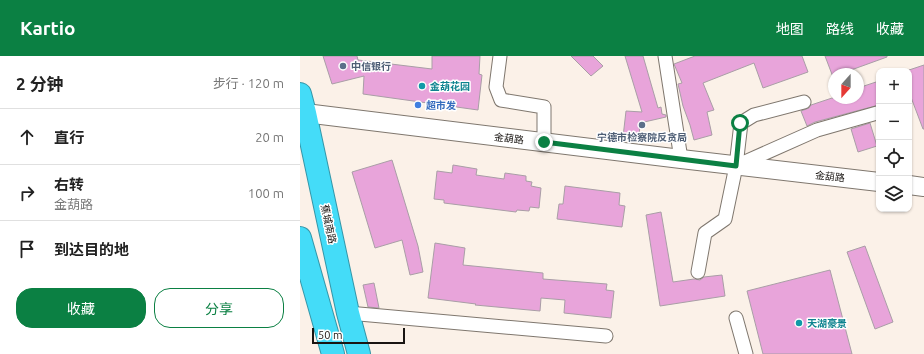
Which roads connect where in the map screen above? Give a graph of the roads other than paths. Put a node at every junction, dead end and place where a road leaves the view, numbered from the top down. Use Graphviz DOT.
graph roads {
  1 [pos="500,56"];
  2 [pos="665,56"];
  3 [pos="804,102"];
  4 [pos="303,104"];
  5 [pos="876,113"];
  6 [pos="544,142"];
  7 [pos="681,159"];
  8 [pos="736,166"];
  9 [pos="876,182"];
  10 [pos="912,185"];
  11 [pos="924,187"];
  12 [pos="300,238"];
  13 [pos="698,272"];
  14 [pos="348,313"];
  15 [pos="736,318"];
  16 [pos="606,336"];
  17 [pos="333,354"];
  18 [pos="359,354"];
  19 [pos="746,354"];
  1 -- 6 [label="street"];
  2 -- 7 [label="street"];
  3 -- 8 [label="street"];
  4 -- 6 [label="street, 金葫路"];
  4 -- 14 [label="highway, 蕉城南路"];
  5 -- 8 [label="street"];
  6 -- 7 [label="street, 金葫路"];
  7 -- 8 [label="street, 金葫路"];
  8 -- 9 [label="street, 金葫路"];
  8 -- 13 [label="street"];
  10 -- 11 [label="street"];
  12 -- 17 [label="highway"];
  14 -- 16 [label="street"];
  14 -- 18 [label="highway, 蕉城南路"];
  15 -- 19 [label="street"];
}
